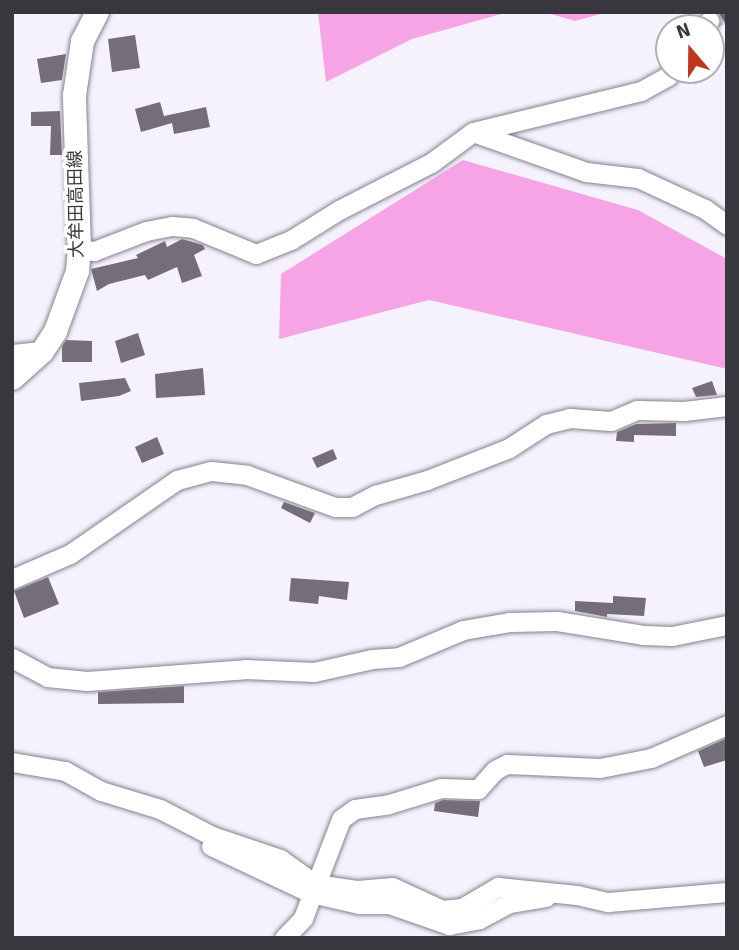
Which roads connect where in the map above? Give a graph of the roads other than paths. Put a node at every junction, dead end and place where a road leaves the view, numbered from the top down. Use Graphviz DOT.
graph roads {
  1 [pos="97,12"];
  2 [pos="655,83"];
  3 [pos="473,132"];
  4 [pos="727,225"];
  5 [pos="79,249"];
  6 [pos="42,351"];
  7 [pos="12,354"];
  8 [pos="12,378"];
  9 [pos="727,406"];
  10 [pos="12,579"];
  11 [pos="727,625"];
  12 [pos="12,658"];
  13 [pos="727,725"];
  14 [pos="12,762"];
  15 [pos="12,771"];
  16 [pos="313,889"];
  17 [pos="727,892"];
  18 [pos="727,902"];
  19 [pos="284,938"];
  1 -- 5 [label="main road, 大牟田高田線"];
  2 -- 3 [label="street"];
  3 -- 4 [label="street"];
  3 -- 5 [label="street"];
  5 -- 6 [label="main road, 大牟田高田線"];
  6 -- 7 [label="street"];
  6 -- 8 [label="main road, 大牟田高田線"];
  9 -- 10 [label="street"];
  11 -- 12 [label="street"];
  13 -- 16 [label="street"];
  14 -- 16 [label="street"];
  15 -- 16 [label="street"];
  16 -- 17 [label="street"];
  16 -- 18 [label="street"];
  16 -- 19 [label="street"];
}
